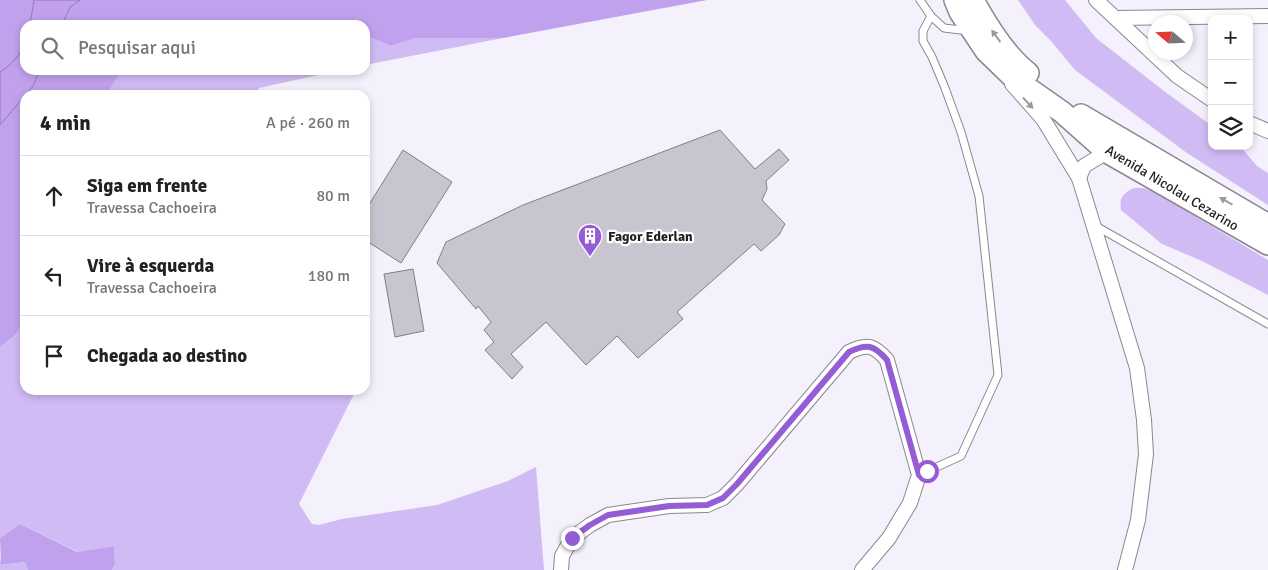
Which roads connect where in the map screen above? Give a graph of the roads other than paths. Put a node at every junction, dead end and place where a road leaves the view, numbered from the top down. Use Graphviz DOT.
graph roads {
  1 [pos="920,0"];
  2 [pos="955,0"];
  3 [pos="973,0"];
  4 [pos="1096,0"];
  5 [pos="931,16"];
  6 [pos="1268,16"];
  7 [pos="1116,18"];
  8 [pos="972,32"];
  9 [pos="986,52"];
  10 [pos="1208,97"];
  11 [pos="1253,124"];
  12 [pos="1268,130"];
  13 [pos="1108,152"];
  14 [pos="1079,178"];
  15 [pos="1094,224"];
  16 [pos="1268,226"];
  17 [pos="1268,244"];
  18 [pos="1268,324"];
  19 [pos="919,475"];
  20 [pos="562,570"];
  21 [pos="862,570"];
  22 [pos="1125,570"];
  1 -- 5 [label="lane"];
  2 -- 8 [label="main road, Avenida Nicolau Cezarino"];
  16 -- 3 [label="main road, Avenida Nicolau Cezarino, one-way"];
  4 -- 7 [label="street"];
  5 -- 8 [label="lane"];
  5 -- 19 [label="lane"];
  6 -- 7 [label="street"];
  7 -- 10 [label="street"];
  8 -- 9 [label="main road, Avenida Nicolau Cezarino"];
  9 -- 13 [label="main road, Avenida Nicolau Cezarino"];
  9 -- 14 [label="street, one-way"];
  11 -- 12 [label="street"];
  13 -- 14 [label="street"];
  13 -- 17 [label="main road, Avenida Nicolau Cezarino"];
  14 -- 15 [label="street"];
  15 -- 18 [label="lane"];
  15 -- 22 [label="street"];
  19 -- 20 [label="street"];
  19 -- 21 [label="street"];
}
